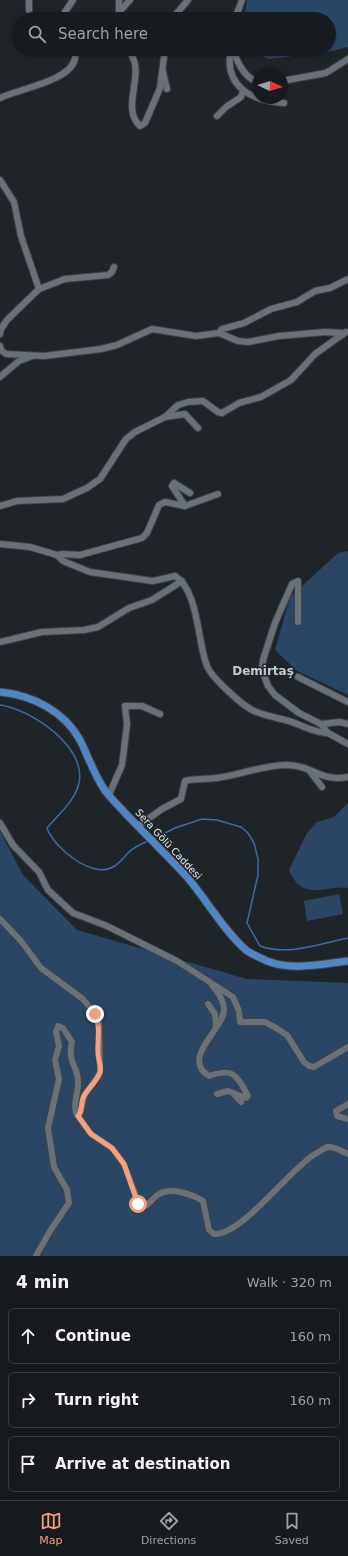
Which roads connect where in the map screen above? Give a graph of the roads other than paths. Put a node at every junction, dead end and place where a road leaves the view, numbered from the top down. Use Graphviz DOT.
graph roads {
  1 [pos="29,0"];
  2 [pos="73,0"];
  3 [pos="119,0"];
  4 [pos="130,0"];
  5 [pos="188,0"];
  6 [pos="242,0"];
  7 [pos="29,10"];
  8 [pos="65,12"];
  9 [pos="119,12"];
  10 [pos="178,12"];
  11 [pos="238,12"];
  12 [pos="75,56"];
  13 [pos="132,56"];
  14 [pos="164,56"];
  15 [pos="232,56"];
  16 [pos="236,56"];
  17 [pos="348,59"];
  18 [pos="163,71"];
  19 [pos="252,79"];
  20 [pos="288,80"];
  21 [pos="168,89"];
  22 [pos="243,91"];
  23 [pos="252,95"];
  24 [pos="0,98"];
  25 [pos="217,116"];
  26 [pos="0,180"];
  27 [pos="114,267"];
  28 [pos="348,279"];
  29 [pos="39,289"];
  30 [pos="347,332"];
  31 [pos="219,333"];
  32 [pos="0,334"];
  33 [pos="0,346"];
  34 [pos="34,356"];
  35 [pos="0,378"];
  36 [pos="165,417"];
  37 [pos="198,428"];
  38 [pos="190,492"];
  39 [pos="218,494"];
  40 [pos="0,506"];
  41 [pos="185,506"];
  42 [pos="0,544"];
  43 [pos="57,555"];
  44 [pos="182,581"];
  45 [pos="298,622"];
  46 [pos="0,642"];
  47 [pos="298,677"];
  48 [pos="0,692"];
  49 [pos="348,702"];
  50 [pos="160,714"];
  51 [pos="321,724"];
  52 [pos="348,724"];
  53 [pos="328,733"];
  54 [pos="348,744"];
  55 [pos="308,769"];
  56 [pos="348,777"];
  57 [pos="322,787"];
  58 [pos="109,795"];
  59 [pos="0,823"];
  60 [pos="138,826"];
  61 [pos="0,920"];
  62 [pos="348,961"];
  63 [pos="210,982"];
  64 [pos="208,1004"];
  65 [pos="215,1028"];
  66 [pos="348,1046"];
  67 [pos="233,1093"];
  68 [pos="217,1094"];
  69 [pos="241,1102"];
  70 [pos="348,1104"];
  71 [pos="78,1116"];
  72 [pos="348,1119"];
  73 [pos="348,1154"];
  74 [pos="36,1256"];
  1 -- 7 [label="street"];
  2 -- 8 [label="street"];
  3 -- 9 [label="street"];
  4 -- 9 [label="street"];
  5 -- 10 [label="street"];
  6 -- 11 [label="street"];
  12 -- 24 [label="street"];
  13 -- 18 [label="street"];
  14 -- 18 [label="street"];
  15 -- 22 [label="street"];
  16 -- 19 [label="street"];
  17 -- 20 [label="street"];
  18 -- 21 [label="street"];
  22 -- 23 [label="street"];
  22 -- 25 [label="street"];
  26 -- 29 [label="street"];
  27 -- 29 [label="street"];
  28 -- 31 [label="street"];
  29 -- 32 [label="street"];
  30 -- 31 [label="street"];
  30 -- 36 [label="street"];
  31 -- 34 [label="street"];
  33 -- 34 [label="street"];
  34 -- 35 [label="street"];
  36 -- 37 [label="street"];
  36 -- 40 [label="street"];
  38 -- 41 [label="street"];
  39 -- 41 [label="street"];
  41 -- 43 [label="street"];
  42 -- 43 [label="street"];
  43 -- 44 [label="street"];
  44 -- 46 [label="street"];
  44 -- 53 [label="street"];
  45 -- 51 [label="street"];
  47 -- 49 [label="street"];
  48 -- 58 [label="main road, Sera Gölü Caddesi"];
  50 -- 58 [label="street"];
  51 -- 52 [label="street"];
  51 -- 53 [label="street"];
  53 -- 54 [label="street"];
  55 -- 56 [label="street"];
  55 -- 57 [label="street"];
  55 -- 60 [label="street"];
  58 -- 60 [label="main road, Sera Gölü Caddesi"];
  59 -- 63 [label="street"];
  60 -- 62 [label="main road, Sera Gölü Caddesi"];
  61 -- 71 [label="street"];
  63 -- 65 [label="street"];
  63 -- 66 [label="street"];
  64 -- 65 [label="street"];
  65 -- 67 [label="street"];
  67 -- 68 [label="street"];
  67 -- 69 [label="street"];
  70 -- 72 [label="street"];
  71 -- 73 [label="street"];
  71 -- 74 [label="street"];
}
